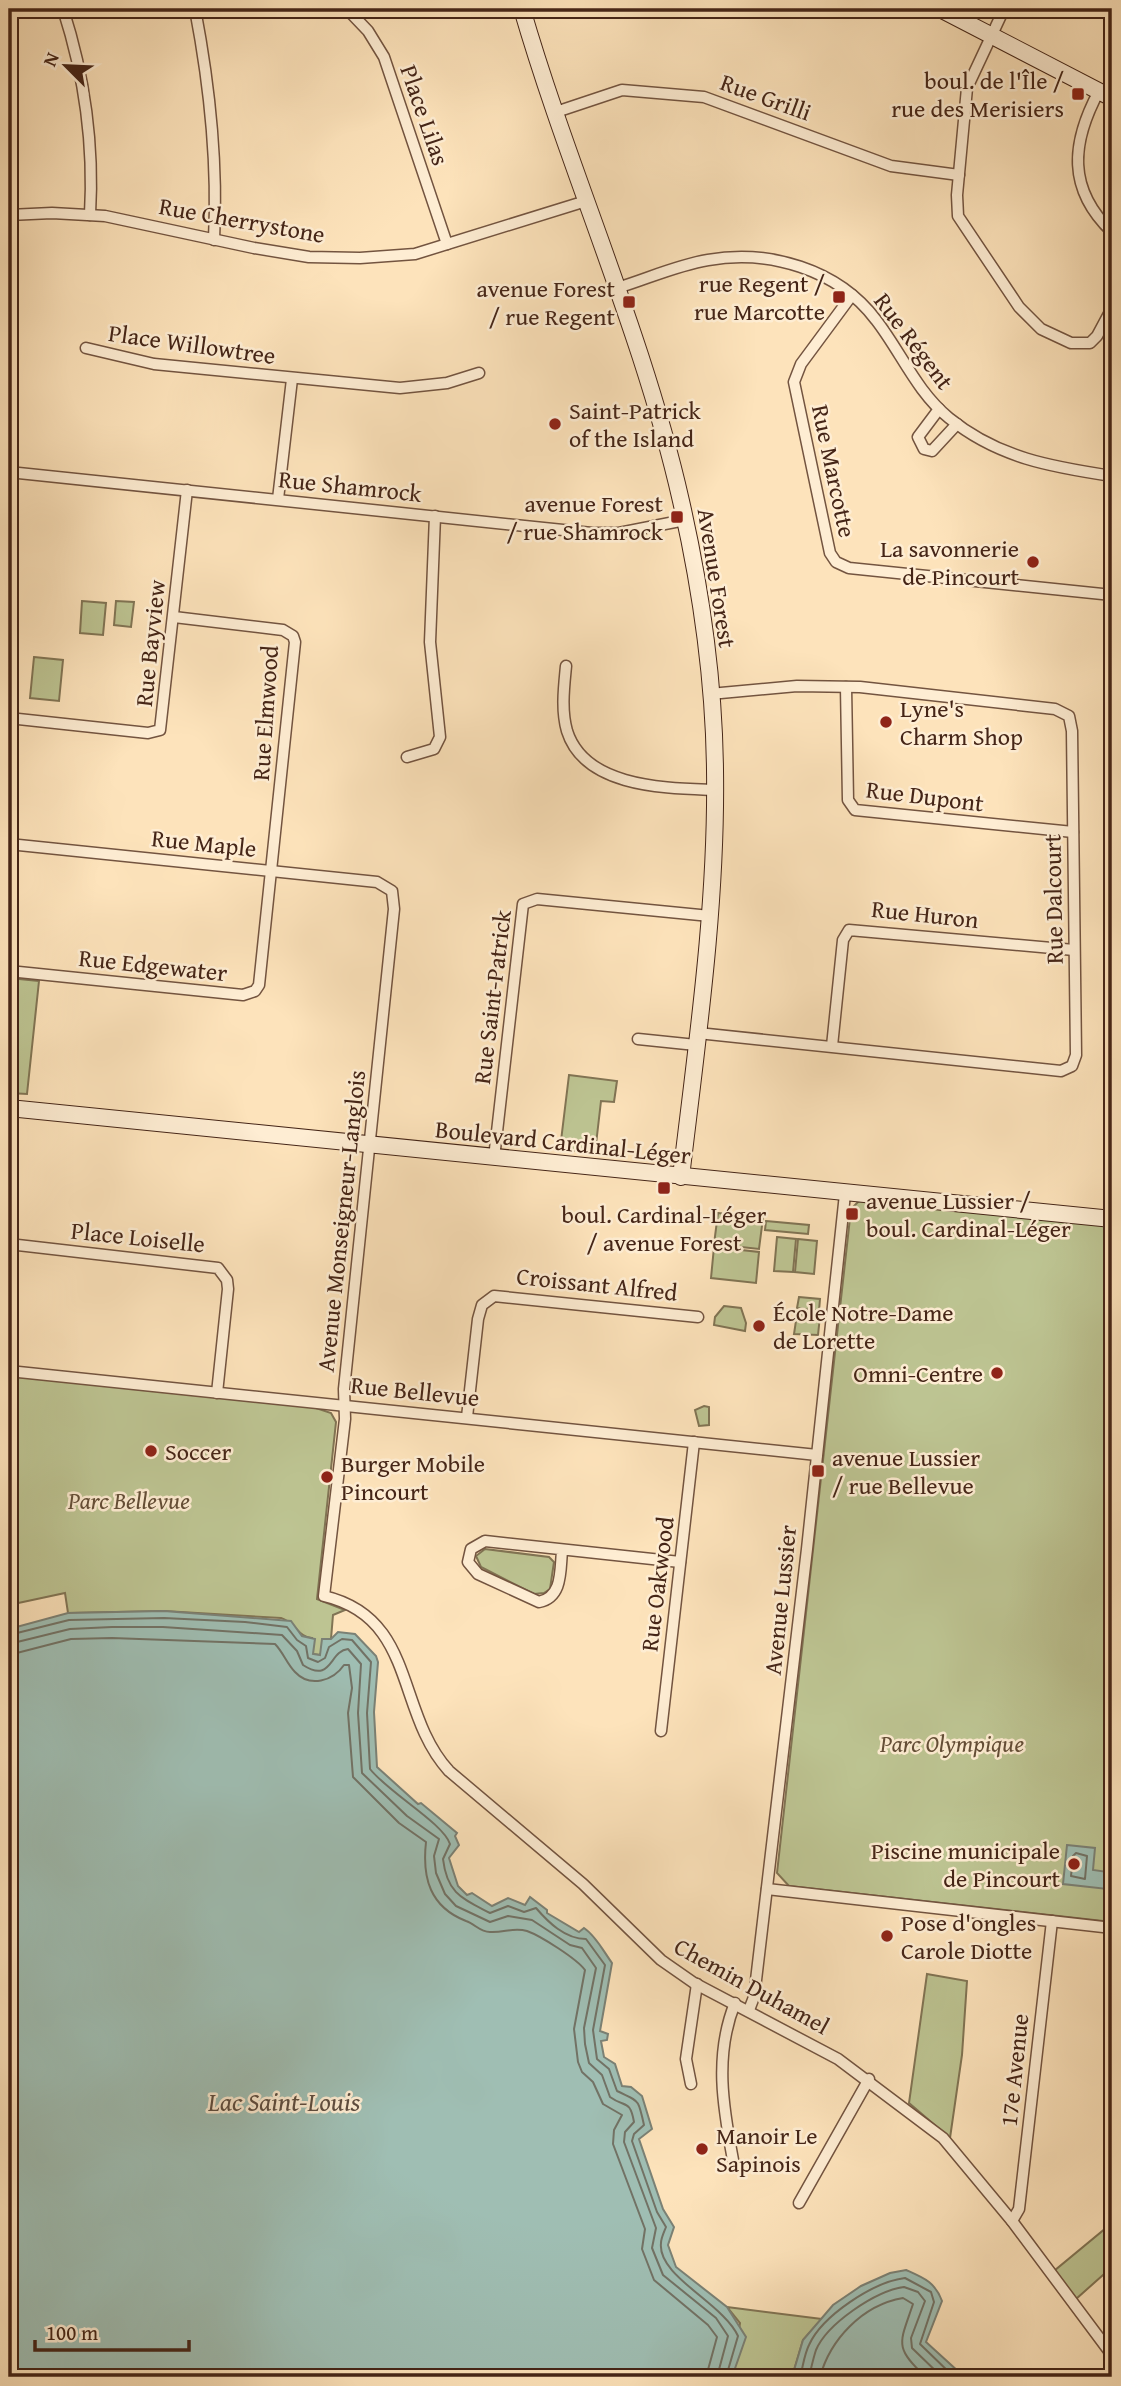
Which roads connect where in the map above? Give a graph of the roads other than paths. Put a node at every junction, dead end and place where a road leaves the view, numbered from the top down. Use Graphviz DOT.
graph roads {
  1 [pos="63,9"];
  2 [pos="195,9"];
  3 [pos="347,9"];
  4 [pos="522,9"];
  5 [pos="940,9"];
  6 [pos="1004,9"];
  7 [pos="992,36"];
  8 [pos="1105,95"];
  9 [pos="556,111"];
  10 [pos="958,175"];
  11 [pos="586,201"];
  12 [pos="9,215"];
  13 [pos="90,215"];
  14 [pos="1112,232"];
  15 [pos="214,240"];
  16 [pos="447,244"];
  17 [pos="617,288"];
  18 [pos="852,295"];
  19 [pos="1112,308"];
  20 [pos="86,348"];
  21 [pos="479,373"];
  22 [pos="292,379"];
  23 [pos="939,409"];
  24 [pos="957,424"];
  25 [pos="9,472"];
  26 [pos="1112,476"];
  27 [pos="187,490"];
  28 [pos="278,499"];
  29 [pos="435,516"];
  30 [pos="685,520"];
  31 [pos="1112,594"];
  32 [pos="174,617"];
  33 [pos="566,666"];
  34 [pos="846,687"];
  35 [pos="710,694"];
  36 [pos="9,718"];
  37 [pos="407,757"];
  38 [pos="715,790"];
  39 [pos="1073,832"];
  40 [pos="9,844"];
  41 [pos="272,872"];
  42 [pos="392,891"];
  43 [pos="710,916"];
  44 [pos="1074,950"];
  45 [pos="9,971"];
  46 [pos="697,1039"];
  47 [pos="638,1040"];
  48 [pos="832,1046"];
  49 [pos="9,1108"];
  50 [pos="369,1145"];
  51 [pos="494,1158"];
  52 [pos="681,1177"];
  53 [pos="845,1194"];
  54 [pos="1112,1219"];
  55 [pos="9,1244"];
  56 [pos="698,1317"];
  57 [pos="9,1371"];
  58 [pos="217,1393"];
  59 [pos="344,1405"];
  60 [pos="467,1417"];
  61 [pos="694,1442"];
  62 [pos="817,1455"];
  63 [pos="562,1550"];
  64 [pos="680,1562"];
  65 [pos="324,1596"];
  66 [pos="661,1731"];
  67 [pos="767,1889"];
  68 [pos="1052,1921"];
  69 [pos="1112,1928"];
  70 [pos="697,1984"];
  71 [pos="735,2003"];
  72 [pos="749,2010"];
  73 [pos="869,2080"];
  74 [pos="691,2084"];
  75 [pos="733,2160"];
  76 [pos="799,2203"];
  77 [pos="1012,2221"];
  78 [pos="1112,2355"];
  1 -- 13 [label="street"];
  2 -- 15 [label="street"];
  3 -- 16 [label="street, Place Lilas"];
  4 -- 9 [label="street, Avenue Forest"];
  5 -- 7 [label="street"];
  6 -- 7 [label="street"];
  7 -- 8 [label="street"];
  7 -- 10 [label="street"];
  8 -- 14 [label="street"];
  9 -- 10 [label="street, Rue Grilli"];
  9 -- 11 [label="street, Avenue Forest"];
  10 -- 19 [label="street"];
  11 -- 16 [label="street, Rue Cherrystone"];
  11 -- 17 [label="street, Avenue Forest"];
  12 -- 13 [label="street, Rue Cherrystone"];
  13 -- 15 [label="street, Rue Cherrystone"];
  15 -- 16 [label="street, Rue Cherrystone"];
  17 -- 18 [label="street, Rue Régent"];
  17 -- 30 [label="street, Avenue Forest"];
  18 -- 23 [label="street, Rue Régent"];
  18 -- 31 [label="street, Rue Marcotte"];
  20 -- 22 [label="street, Place Willowtree"];
  21 -- 22 [label="street, Place Willowtree"];
  22 -- 28 [label="street, Place Willowtree"];
  23 -- 24 [label="street, Rue Régent"];
  23 -- 24 [label="street, Rue Régent"];
  24 -- 26 [label="street, Rue Régent"];
  25 -- 27 [label="street, Rue Shamrock"];
  27 -- 28 [label="street, Rue Shamrock"];
  27 -- 32 [label="street, Rue Bayview"];
  28 -- 29 [label="street, Rue Shamrock"];
  29 -- 30 [label="street, Rue Shamrock"];
  29 -- 37 [label="street"];
  30 -- 35 [label="street, Avenue Forest"];
  32 -- 36 [label="street, Rue Bayview"];
  32 -- 41 [label="street, Rue Elmwood"];
  33 -- 38 [label="street"];
  34 -- 35 [label="street, Rue Dalcourt"];
  34 -- 39 [label="street, Rue Dalcourt"];
  34 -- 39 [label="street, Rue Dupont"];
  35 -- 38 [label="street, Avenue Forest"];
  38 -- 43 [label="street, Avenue Forest"];
  39 -- 44 [label="street, Rue Dalcourt"];
  40 -- 41 [label="street, Rue Maple"];
  41 -- 42 [label="street, Rue Maple"];
  41 -- 45 [label="street, Rue Edgewater"];
  42 -- 50 [label="street, Avenue Monseigneur-Langlois"];
  43 -- 46 [label="street, Avenue Forest"];
  43 -- 51 [label="street, Rue Saint-Patrick"];
  44 -- 48 [label="street, Rue Huron"];
  44 -- 48 [label="street, Rue Dalcourt"];
  46 -- 47 [label="street, Rue Dalcourt"];
  46 -- 48 [label="street, Rue Dalcourt"];
  46 -- 52 [label="street, Avenue Forest"];
  49 -- 50 [label="street, Boulevard Cardinal-Léger"];
  50 -- 51 [label="street, Boulevard Cardinal-Léger"];
  50 -- 59 [label="street, Avenue Monseigneur-Langlois"];
  51 -- 52 [label="street, Boulevard Cardinal-Léger"];
  52 -- 53 [label="street, Boulevard Cardinal-Léger"];
  53 -- 54 [label="street, Boulevard Cardinal-Léger"];
  53 -- 62 [label="street, Avenue Lussier"];
  55 -- 58 [label="street, Place Loiselle"];
  56 -- 60 [label="street, Croissant Alfred"];
  57 -- 58 [label="street, Rue Bellevue"];
  58 -- 59 [label="street, Rue Bellevue"];
  59 -- 60 [label="street, Rue Bellevue"];
  59 -- 65 [label="street, Avenue Monseigneur-Langlois"];
  60 -- 61 [label="street, Rue Bellevue"];
  61 -- 62 [label="street, Rue Bellevue"];
  61 -- 64 [label="street, Rue Oakwood"];
  62 -- 67 [label="street, Avenue Lussier"];
  63 -- 63 [label="street"];
  63 -- 64 [label="street"];
  64 -- 66 [label="street, Rue Oakwood"];
  65 -- 70 [label="street, Chemin Duhamel"];
  67 -- 68 [label="street"];
  67 -- 72 [label="street, Avenue Lussier"];
  68 -- 69 [label="street"];
  68 -- 77 [label="street, 17e Avenue"];
  70 -- 71 [label="street, Chemin Duhamel"];
  70 -- 74 [label="street"];
  71 -- 72 [label="street, Chemin Duhamel"];
  71 -- 75 [label="street"];
  72 -- 73 [label="street, Chemin Duhamel"];
  73 -- 76 [label="street"];
  73 -- 77 [label="street, Chemin Duhamel"];
  77 -- 78 [label="street, Chemin Duhamel"];
}
